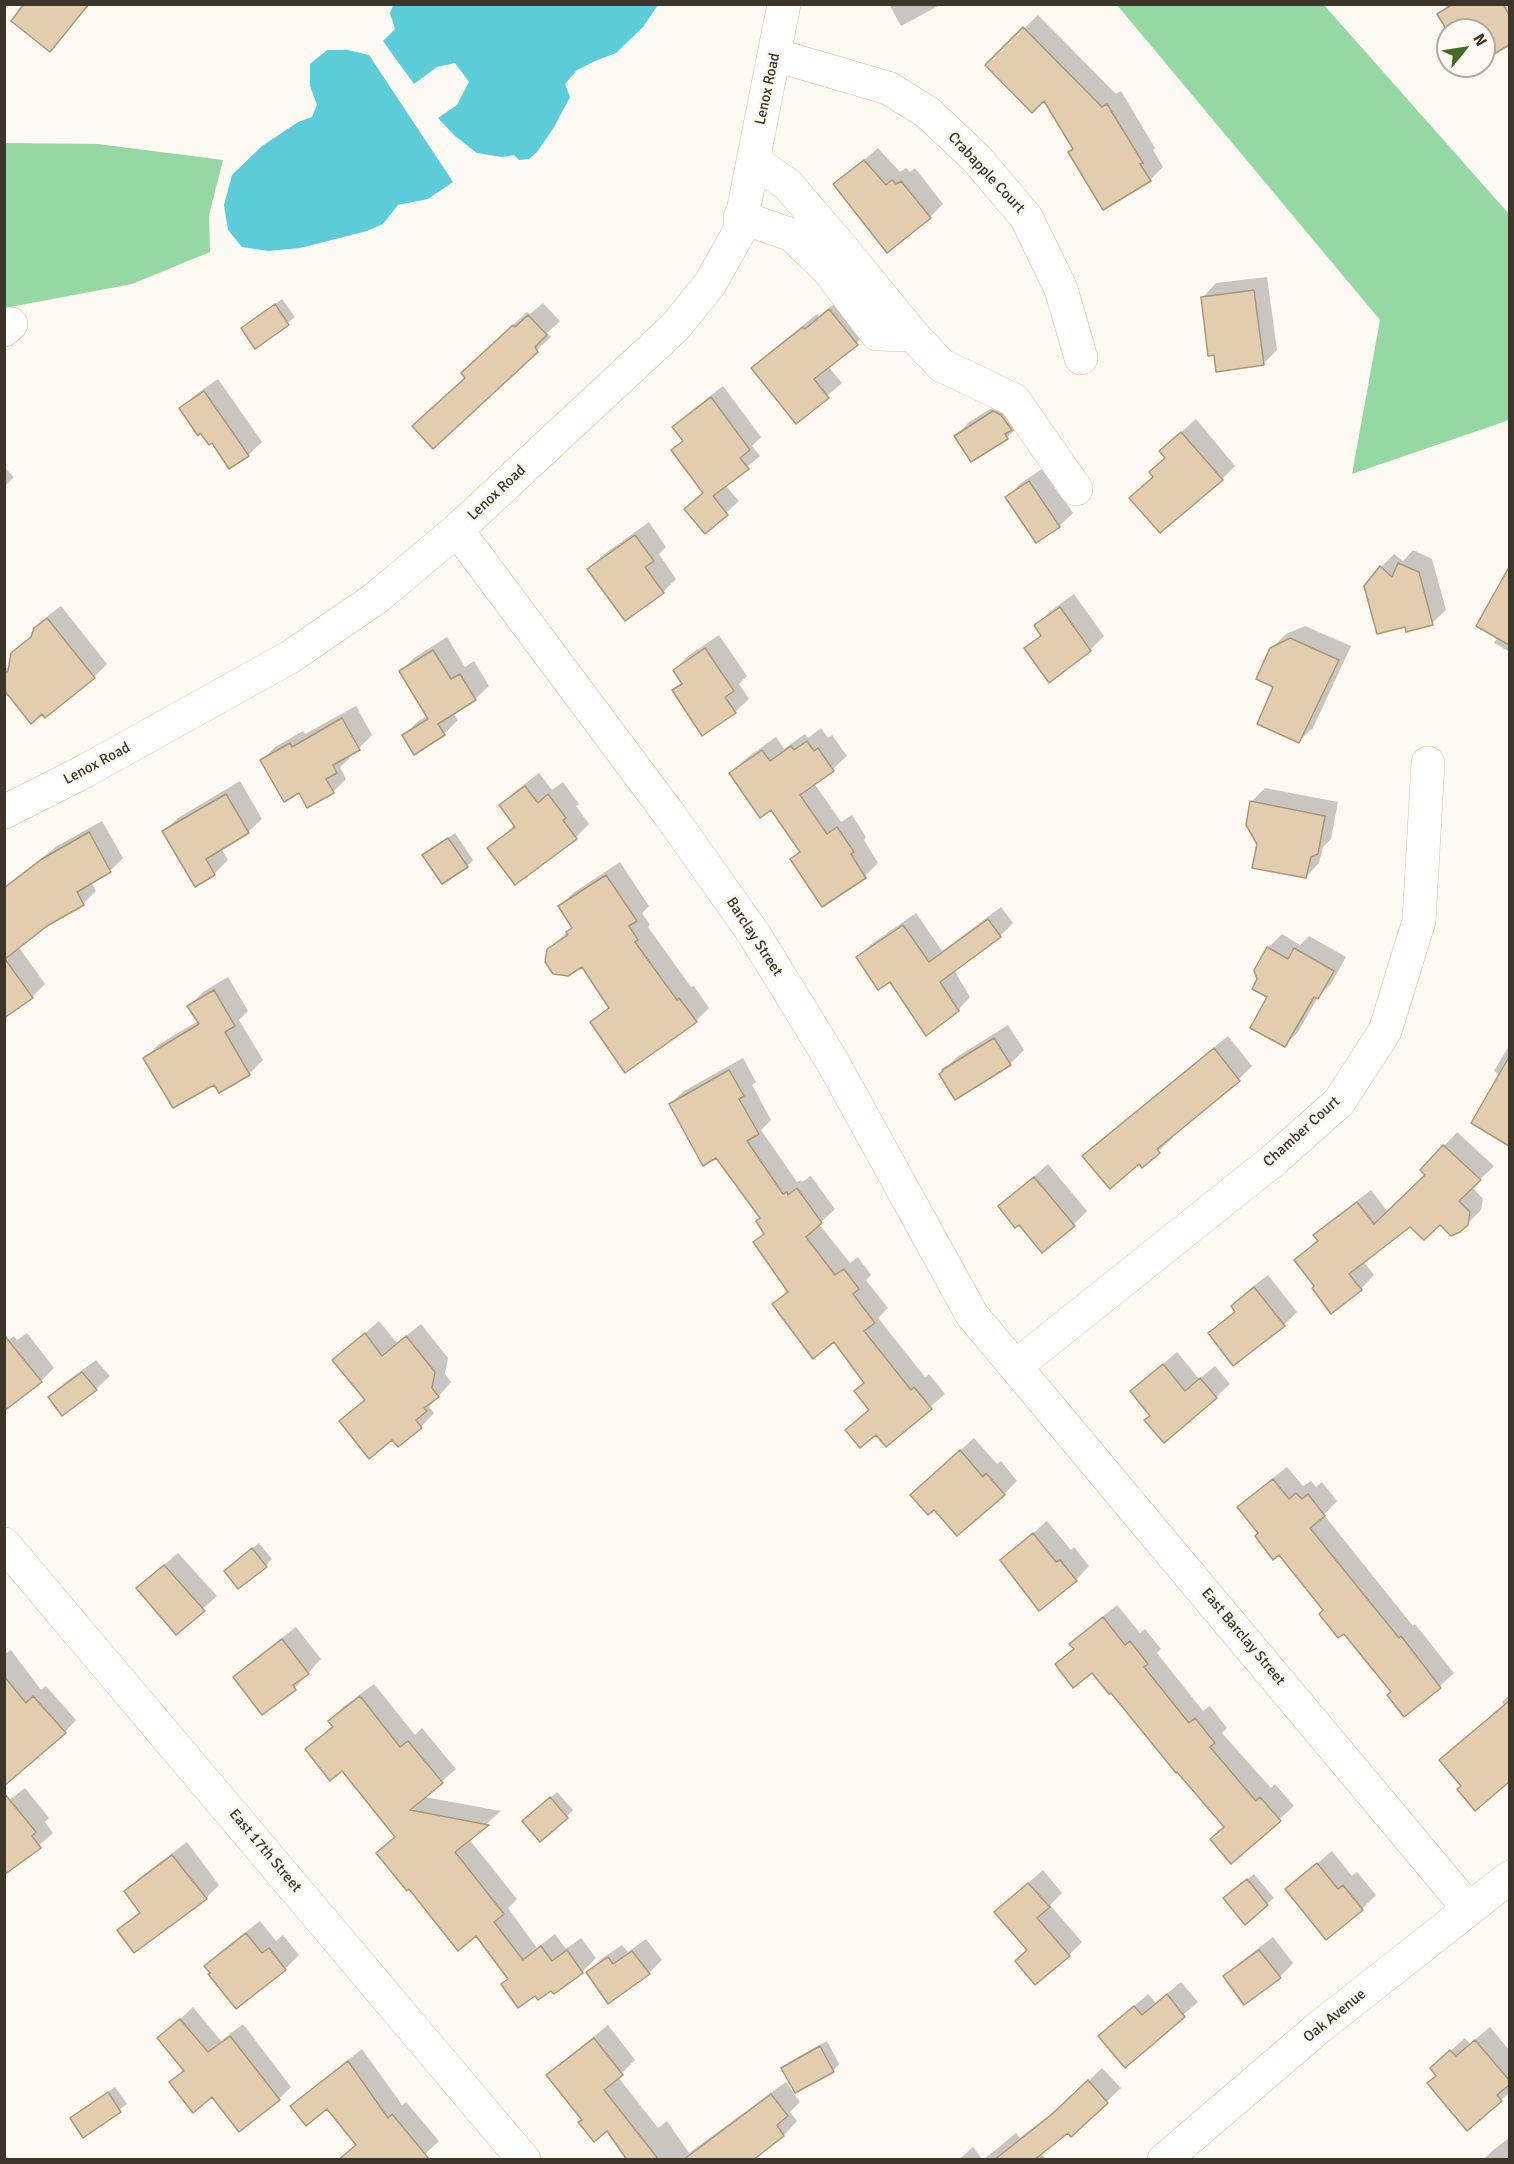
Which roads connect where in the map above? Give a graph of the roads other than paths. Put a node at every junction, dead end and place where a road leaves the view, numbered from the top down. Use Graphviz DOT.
graph roads {
  1 [pos="784,4"];
  2 [pos="775,55"];
  3 [pos="753,160"];
  4 [pos="740,217"];
  5 [pos="832,255"];
  6 [pos="1081,358"];
  7 [pos="1076,489"];
  8 [pos="458,530"];
  9 [pos="1428,763"];
  10 [pos="4,812"];
  11 [pos="1016,1366"];
  12 [pos="4,1544"];
  13 [pos="1509,1877"];
  14 [pos="1469,1909"];
  15 [pos="524,2160"];
  16 [pos="1164,2160"];
  1 -- 2 [label="street, Lenox Road"];
  2 -- 3 [label="street, Lenox Road"];
  2 -- 6 [label="street, Crabapple Court"];
  3 -- 4 [label="street, Lenox Road"];
  3 -- 5 [label="street"];
  4 -- 5 [label="street"];
  4 -- 8 [label="street, Lenox Road"];
  5 -- 7 [label="street"];
  8 -- 10 [label="street, Lenox Road"];
  8 -- 11 [label="street, Barclay Street"];
  9 -- 11 [label="street, Chamber Court"];
  11 -- 14 [label="street, East Barclay Street"];
  12 -- 15 [label="street, East 17th Street"];
  13 -- 14 [label="street, Oak Avenue"];
  14 -- 16 [label="street, Oak Avenue"];
}
